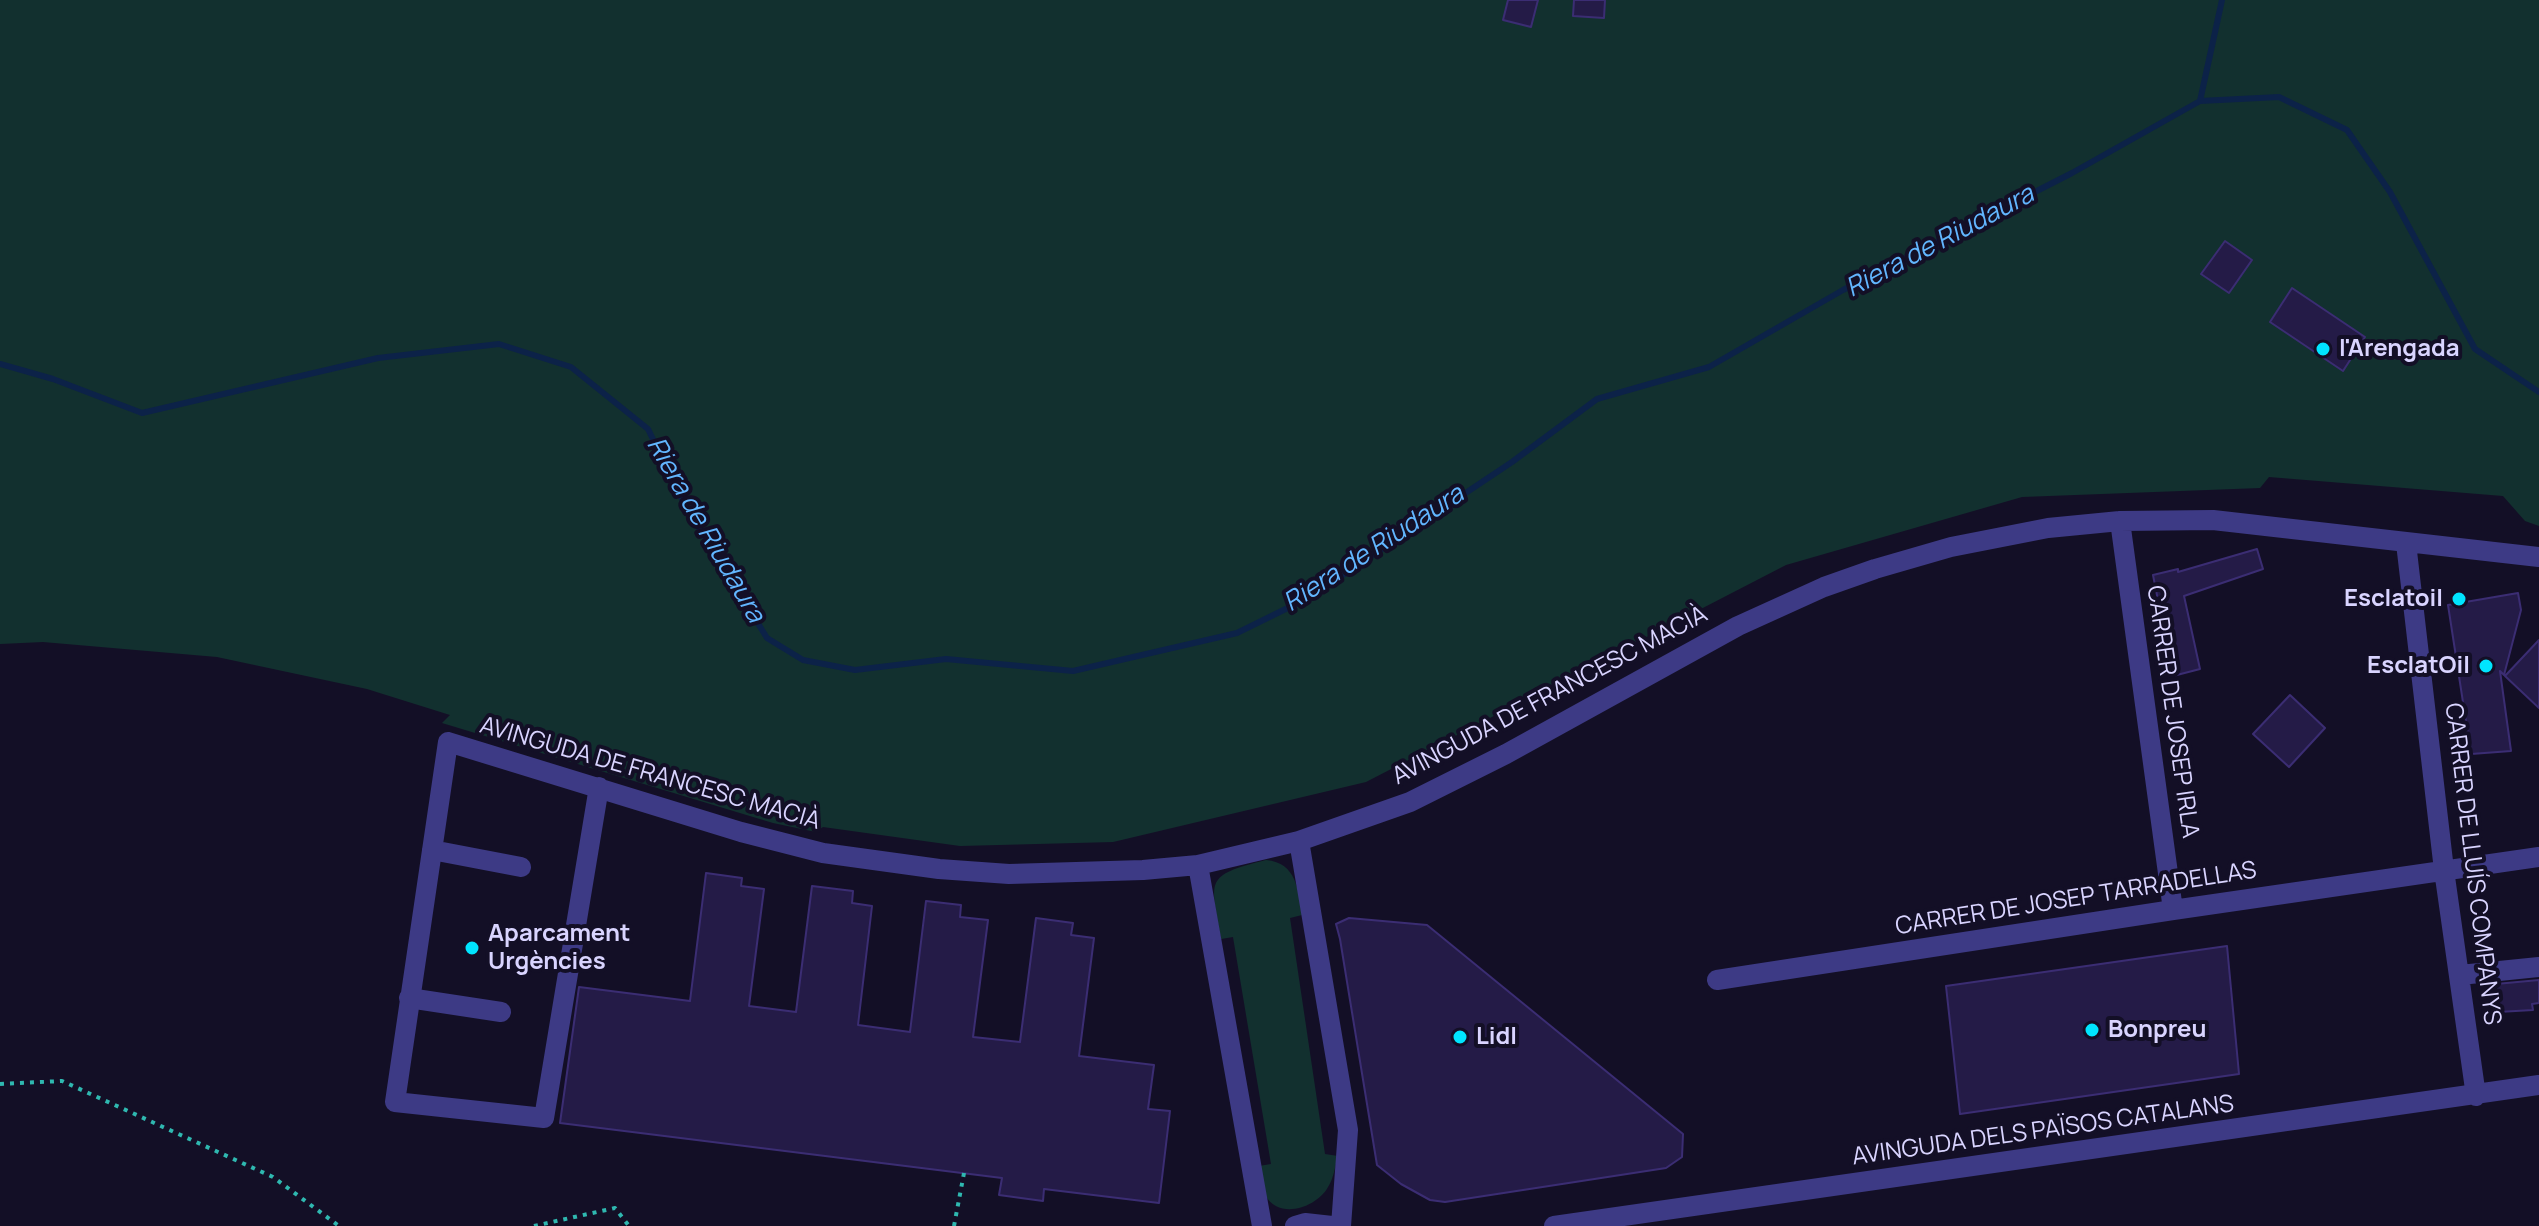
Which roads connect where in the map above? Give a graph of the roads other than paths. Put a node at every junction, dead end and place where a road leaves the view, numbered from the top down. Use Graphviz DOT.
graph roads {
  1 [pos="2120,521"];
  2 [pos="2406,543"];
  3 [pos="2539,557"];
  4 [pos="599,787"];
  5 [pos="1299,841"];
  6 [pos="432,850"];
  7 [pos="2539,857"];
  8 [pos="1198,865"];
  9 [pos="521,867"];
  10 [pos="2444,870"];
  11 [pos="2173,910"];
  12 [pos="2539,967"];
  13 [pos="2460,975"];
  14 [pos="1717,980"];
  15 [pos="409,998"];
  16 [pos="501,1012"];
  17 [pos="2539,1085"];
  18 [pos="2476,1096"];
  19 [pos="1262,1226"];
  20 [pos="1295,1226"];
  21 [pos="1332,1226"];
  22 [pos="1341,1226"];
  23 [pos="1554,1226"];
  1 -- 2 [label="street, AVINGUDA DE FRANCESC MACIÀ"];
  1 -- 5 [label="street, AVINGUDA DE FRANCESC MACIÀ"];
  1 -- 11 [label="street, CARRER DE JOSEP IRLA"];
  2 -- 3 [label="street, AVINGUDA DE FRANCESC MACIÀ"];
  2 -- 10 [label="street, CARRER DE LLUÍS COMPANYS"];
  4 -- 6 [label="street, AVINGUDA DE FRANCESC MACIÀ"];
  4 -- 8 [label="street, AVINGUDA DE FRANCESC MACIÀ"];
  4 -- 15 [label="street"];
  5 -- 8 [label="street, AVINGUDA DE FRANCESC MACIÀ"];
  5 -- 22 [label="street"];
  6 -- 9 [label="street"];
  6 -- 15 [label="street"];
  7 -- 10 [label="street, CARRER DE JOSEP TARRADELLAS"];
  8 -- 19 [label="street"];
  10 -- 11 [label="street, CARRER DE JOSEP TARRADELLAS"];
  10 -- 13 [label="street, CARRER DE LLUÍS COMPANYS"];
  11 -- 14 [label="street, CARRER DE JOSEP TARRADELLAS"];
  12 -- 13 [label="street"];
  13 -- 18 [label="street, CARRER DE LLUÍS COMPANYS"];
  15 -- 16 [label="street"];
  17 -- 18 [label="street, AVINGUDA DELS PAÏSOS CATALANS"];
  18 -- 23 [label="street, AVINGUDA DELS PAÏSOS CATALANS"];
  20 -- 21 [label="street"];
}
